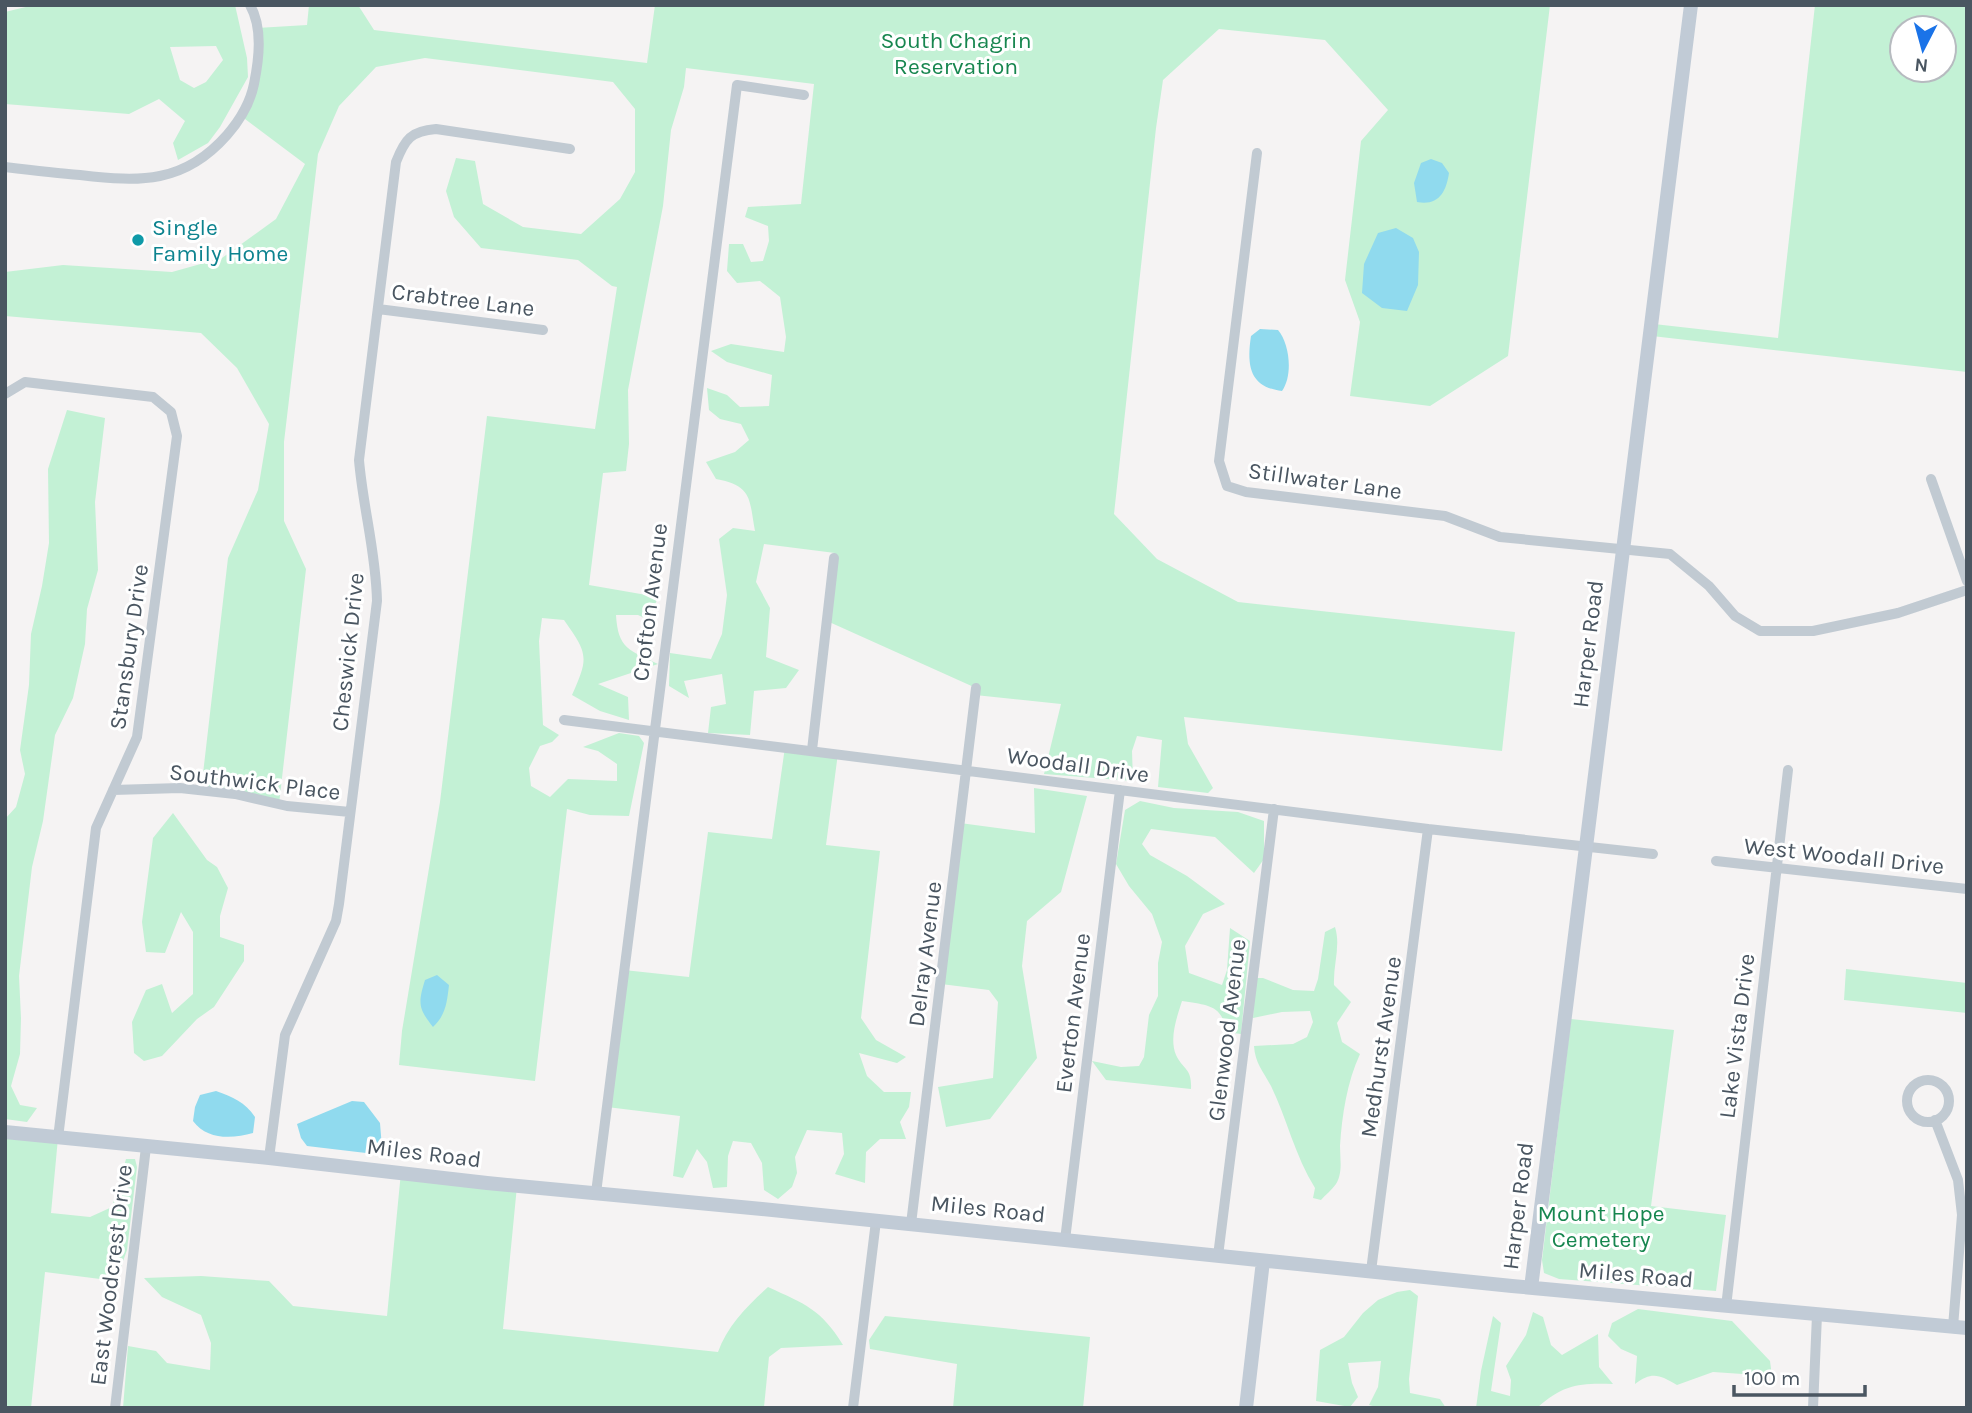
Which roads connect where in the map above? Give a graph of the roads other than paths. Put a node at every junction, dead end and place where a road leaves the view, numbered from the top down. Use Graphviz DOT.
graph roads {
  1 [pos="250,5"];
  2 [pos="1691,5"];
  3 [pos="804,95"];
  4 [pos="570,149"];
  5 [pos="1257,153"];
  6 [pos="5,167"];
  7 [pos="378,309"];
  8 [pos="544,330"];
  9 [pos="5,394"];
  10 [pos="1931,479"];
  11 [pos="1623,550"];
  12 [pos="834,558"];
  13 [pos="1967,581"];
  14 [pos="1967,590"];
  15 [pos="976,688"];
  16 [pos="564,720"];
  17 [pos="653,731"];
  18 [pos="812,750"];
  19 [pos="967,770"];
  20 [pos="1788,770"];
  21 [pos="113,790"];
  22 [pos="1120,790"];
  23 [pos="1274,809"];
  24 [pos="349,812"];
  25 [pos="1428,829"];
  26 [pos="1586,846"];
  27 [pos="1653,854"];
  28 [pos="1716,861"];
  29 [pos="1776,869"];
  30 [pos="1967,889"];
  31 [pos="1935,1120"];
  32 [pos="5,1132"];
  33 [pos="58,1138"];
  34 [pos="145,1147"];
  35 [pos="269,1158"];
  36 [pos="596,1193"];
  37 [pos="876,1221"];
  38 [pos="911,1224"];
  39 [pos="1065,1240"];
  40 [pos="1218,1256"];
  41 [pos="1263,1261"];
  42 [pos="1370,1271"];
  43 [pos="1531,1288"];
  44 [pos="1726,1307"];
  45 [pos="1817,1315"];
  46 [pos="1960,1328"];
  47 [pos="115,1408"];
  48 [pos="853,1408"];
  49 [pos="1246,1408"];
  50 [pos="1813,1408"];
  1 -- 6 [label="street"];
  2 -- 11 [label="main road, Harper Road"];
  3 -- 17 [label="street, Crofton Avenue"];
  4 -- 7 [label="street, Cheswick Drive"];
  5 -- 11 [label="street, Stillwater Lane"];
  7 -- 8 [label="street, Crabtree Lane"];
  7 -- 24 [label="street, Cheswick Drive"];
  9 -- 21 [label="street, Stansbury Drive"];
  10 -- 13 [label="street"];
  11 -- 14 [label="street"];
  11 -- 26 [label="main road, Harper Road"];
  12 -- 18 [label="street"];
  15 -- 19 [label="street, Delray Avenue"];
  16 -- 17 [label="street, Woodall Drive"];
  17 -- 18 [label="street, Woodall Drive"];
  17 -- 36 [label="street, Crofton Avenue"];
  18 -- 19 [label="street, Woodall Drive"];
  19 -- 22 [label="street, Woodall Drive"];
  19 -- 38 [label="street, Delray Avenue"];
  20 -- 29 [label="street, Lake Vista Drive"];
  21 -- 24 [label="street, Southwick Place"];
  21 -- 33 [label="street, Stansbury Drive"];
  22 -- 23 [label="street, Woodall Drive"];
  22 -- 39 [label="street, Everton Avenue"];
  23 -- 25 [label="street, Woodall Drive"];
  23 -- 40 [label="street, Glenwood Avenue"];
  24 -- 35 [label="street, Cheswick Drive"];
  25 -- 26 [label="street, Woodall Drive"];
  25 -- 42 [label="street, Medhurst Avenue"];
  26 -- 27 [label="street"];
  26 -- 43 [label="main road, Harper Road"];
  28 -- 29 [label="street, West Woodall Drive"];
  29 -- 30 [label="street, West Woodall Drive"];
  29 -- 44 [label="street, Lake Vista Drive"];
  31 -- 31 [label="street"];
  31 -- 46 [label="street"];
  32 -- 33 [label="main road, Miles Road"];
  33 -- 34 [label="main road, Miles Road"];
  34 -- 35 [label="main road, Miles Road"];
  34 -- 47 [label="street, East Woodcrest Drive"];
  35 -- 36 [label="main road, Miles Road"];
  36 -- 37 [label="main road, Miles Road"];
  37 -- 38 [label="main road, Miles Road"];
  37 -- 48 [label="street"];
  38 -- 39 [label="main road, Miles Road"];
  39 -- 40 [label="main road, Miles Road"];
  40 -- 41 [label="main road, Miles Road"];
  41 -- 42 [label="main road, Miles Road"];
  41 -- 49 [label="main road"];
  42 -- 43 [label="main road, Miles Road"];
  43 -- 44 [label="main road, Miles Road"];
  44 -- 45 [label="main road, Miles Road"];
  45 -- 46 [label="main road, Miles Road"];
  45 -- 50 [label="street"];
}
